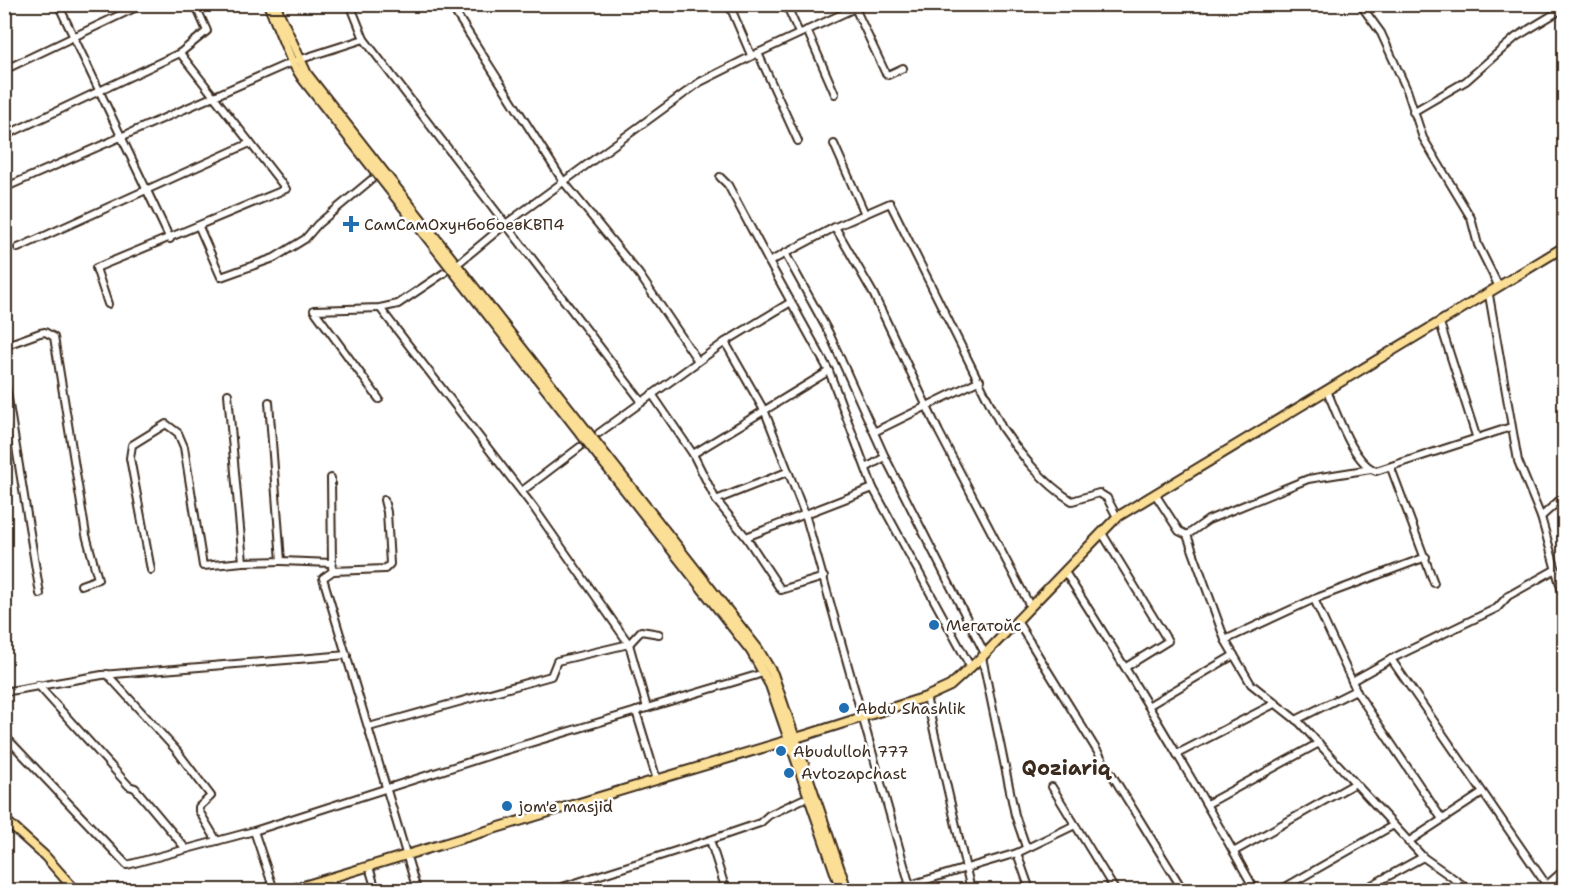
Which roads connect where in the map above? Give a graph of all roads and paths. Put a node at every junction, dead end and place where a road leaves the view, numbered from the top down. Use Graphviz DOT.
graph roads {
  1 [pos="58,4"];
  2 [pos="143,4"];
  3 [pos="195,4"];
  4 [pos="268,4"];
  5 [pos="275,4"];
  6 [pos="350,4"];
  7 [pos="450,4"];
  8 [pos="729,4"];
  9 [pos="786,4"];
  10 [pos="1360,4"];
  11 [pos="844,8"];
  12 [pos="1564,8"];
  13 [pos="807,30"];
  14 [pos="799,33"];
  15 [pos="74,36"];
  16 [pos="364,39"];
  17 [pos="180,53"];
  18 [pos="754,54"];
  19 [pos="295,61"];
  20 [pos="903,68"];
  21 [pos="4,70"];
  22 [pos="99,93"];
  23 [pos="835,94"];
  24 [pos="214,96"];
  25 [pos="1413,112"];
  26 [pos="4,136"];
  27 [pos="124,137"];
  28 [pos="798,141"];
  29 [pos="250,143"];
  30 [pos="834,144"];
  31 [pos="720,177"];
  32 [pos="371,180"];
  33 [pos="563,181"];
  34 [pos="146,188"];
  35 [pos="4,189"];
  36 [pos="865,214"];
  37 [pos="507,223"];
  38 [pos="199,226"];
  39 [pos="835,227"];
  40 [pos="170,239"];
  41 [pos="18,248"];
  42 [pos="1564,248"];
  43 [pos="785,253"];
  44 [pos="461,261"];
  45 [pos="769,262"];
  46 [pos="444,273"];
  47 [pos="1499,287"];
  48 [pos="1489,295"];
  49 [pos="791,302"];
  50 [pos="108,304"];
  51 [pos="380,308"];
  52 [pos="1440,323"];
  53 [pos="725,342"];
  54 [pos="4,346"];
  55 [pos="698,361"];
  56 [pos="829,371"];
  57 [pos="4,374"];
  58 [pos="980,380"];
  59 [pos="1328,391"];
  60 [pos="228,394"];
  61 [pos="652,394"];
  62 [pos="379,399"];
  63 [pos="268,402"];
  64 [pos="642,402"];
  65 [pos="927,405"];
  66 [pos="765,412"];
  67 [pos="1511,427"];
  68 [pos="874,432"];
  69 [pos="598,434"];
  70 [pos="1476,436"];
  71 [pos="580,447"];
  72 [pos="693,454"];
  73 [pos="885,457"];
  74 [pos="866,468"];
  75 [pos="1391,468"];
  76 [pos="1371,469"];
  77 [pos="787,472"];
  78 [pos="331,478"];
  79 [pos="873,488"];
  80 [pos="522,491"];
  81 [pos="1155,494"];
  82 [pos="1564,496"];
  83 [pos="384,500"];
  84 [pos="716,500"];
  85 [pos="804,513"];
  86 [pos="1117,517"];
  87 [pos="1541,517"];
  88 [pos="1102,534"];
  89 [pos="1187,534"];
  90 [pos="746,537"];
  91 [pos="1426,557"];
  92 [pos="281,561"];
  93 [pos="243,562"];
  94 [pos="332,567"];
  95 [pos="1556,569"];
  96 [pos="151,570"];
  97 [pos="1065,572"];
  98 [pos="824,577"];
  99 [pos="1434,583"];
  100 [pos="81,585"];
  101 [pos="40,594"];
  102 [pos="1314,599"];
  103 [pos="1564,599"];
  104 [pos="1030,606"];
  105 [pos="1017,621"];
  106 [pos="659,634"];
  107 [pos="1225,640"];
  108 [pos="629,644"];
  109 [pos="347,655"];
  110 [pos="983,656"];
  111 [pos="1234,656"];
  112 [pos="1390,659"];
  113 [pos="1126,667"];
  114 [pos="971,668"];
  115 [pos="107,674"];
  116 [pos="758,675"];
  117 [pos="1352,681"];
  118 [pos="38,685"];
  119 [pos="1356,690"];
  120 [pos="4,692"];
  121 [pos="927,697"];
  122 [pos="1276,703"];
  123 [pos="1149,706"];
  124 [pos="647,708"];
  125 [pos="636,711"];
  126 [pos="862,716"];
  127 [pos="1296,720"];
  128 [pos="369,727"];
  129 [pos="4,735"];
  130 [pos="792,739"];
  131 [pos="1319,744"];
  132 [pos="1177,754"];
  133 [pos="657,780"];
  134 [pos="1354,784"];
  135 [pos="1052,787"];
  136 [pos="389,789"];
  137 [pos="1481,794"];
  138 [pos="803,800"];
  139 [pos="1207,804"];
  140 [pos="4,819"];
  141 [pos="1442,819"];
  142 [pos="1075,825"];
  143 [pos="1392,826"];
  144 [pos="254,831"];
  145 [pos="710,840"];
  146 [pos="217,841"];
  147 [pos="1408,842"];
  148 [pos="1026,847"];
  149 [pos="186,849"];
  150 [pos="1235,851"];
  151 [pos="1017,853"];
  152 [pos="407,856"];
  153 [pos="1423,857"];
  154 [pos="369,867"];
  155 [pos="966,868"];
  156 [pos="1564,870"];
  157 [pos="330,879"];
  158 [pos="910,886"];
  159 [pos="831,887"];
  160 [pos="1549,888"];
  161 [pos="75,891"];
  162 [pos="274,891"];
  163 [pos="290,891"];
  164 [pos="334,891"];
  165 [pos="376,891"];
  166 [pos="417,891"];
  167 [pos="554,891"];
  168 [pos="726,891"];
  169 [pos="820,891"];
  170 [pos="840,891"];
  171 [pos="847,891"];
  172 [pos="893,891"];
  173 [pos="971,891"];
  174 [pos="1030,891"];
  175 [pos="1115,891"];
  176 [pos="1183,891"];
  177 [pos="1255,891"];
  178 [pos="1280,891"];
  179 [pos="1364,891"];
  180 [pos="1470,891"];
  1 -- 15 [label="street"];
  2 -- 15 [label="street"];
  3 -- 17 [label="street"];
  4 -- 19 [label="main road"];
  5 -- 19 [label="main road"];
  6 -- 16 [label="street"];
  7 -- 33 [label="street"];
  8 -- 18 [label="street"];
  9 -- 14 [label="street"];
  10 -- 25 [label="street"];
  11 -- 13 [label="street"];
  11 -- 20 [label="street"];
  12 -- 25 [label="street"];
  13 -- 14 [label="street"];
  13 -- 23 [label="street"];
  14 -- 18 [label="street"];
  15 -- 21 [label="street"];
  15 -- 22 [label="street"];
  16 -- 19 [label="street"];
  16 -- 37 [label="street"];
  17 -- 22 [label="street"];
  17 -- 24 [label="street"];
  18 -- 28 [label="street"];
  18 -- 33 [label="street"];
  19 -- 24 [label="street"];
  19 -- 130 [label="main road"];
  22 -- 26 [label="street"];
  22 -- 27 [label="street"];
  24 -- 27 [label="street"];
  24 -- 29 [label="street"];
  25 -- 47 [label="street"];
  27 -- 34 [label="street"];
  27 -- 35 [label="street"];
  29 -- 34 [label="street"];
  29 -- 38 [label="street"];
  30 -- 36 [label="street"];
  31 -- 45 [label="street"];
  32 -- 38 [label="street"];
  33 -- 37 [label="street"];
  33 -- 55 [label="street"];
  34 -- 40 [label="street"];
  34 -- 41 [label="street"];
  36 -- 39 [label="street"];
  36 -- 58 [label="street"];
  37 -- 44 [label="street"];
  37 -- 64 [label="street"];
  38 -- 40 [label="street"];
  39 -- 43 [label="street"];
  39 -- 65 [label="street"];
  40 -- 50 [label="street"];
  42 -- 47 [label="main road"];
  43 -- 45 [label="street"];
  43 -- 68 [label="street"];
  45 -- 49 [label="street"];
  46 -- 51 [label="street"];
  47 -- 48 [label="main road"];
  48 -- 52 [label="main road"];
  48 -- 67 [label="street"];
  49 -- 53 [label="street"];
  49 -- 56 [label="street"];
  51 -- 62 [label="street"];
  51 -- 80 [label="street"];
  52 -- 59 [label="main road"];
  52 -- 70 [label="street"];
  53 -- 55 [label="street"];
  53 -- 66 [label="street"];
  54 -- 100 [label="street"];
  55 -- 61 [label="street"];
  56 -- 66 [label="street"];
  56 -- 74 [label="street"];
  57 -- 101 [label="street"];
  58 -- 65 [label="street"];
  58 -- 86 [label="street"];
  59 -- 76 [label="street"];
  59 -- 81 [label="main road"];
  60 -- 93 [label="street"];
  61 -- 64 [label="street"];
  61 -- 72 [label="street"];
  63 -- 92 [label="street"];
  64 -- 69 [label="street"];
  65 -- 68 [label="street"];
  65 -- 104 [label="street"];
  66 -- 72 [label="street"];
  66 -- 77 [label="street"];
  67 -- 70 [label="street"];
  67 -- 87 [label="street"];
  68 -- 73 [label="street"];
  70 -- 75 [label="street"];
  71 -- 80 [label="street"];
  72 -- 84 [label="street"];
  73 -- 74 [label="street"];
  73 -- 110 [label="street"];
  74 -- 79 [label="street"];
  75 -- 76 [label="street"];
  75 -- 91 [label="street"];
  76 -- 89 [label="street"];
  77 -- 84 [label="street"];
  77 -- 85 [label="street"];
  78 -- 94 [label="street"];
  79 -- 85 [label="street"];
  79 -- 114 [label="street"];
  80 -- 108 [label="street"];
  81 -- 86 [label="main road"];
  81 -- 89 [label="street"];
  82 -- 87 [label="street"];
  83 -- 94 [label="street"];
  84 -- 90 [label="street"];
  85 -- 90 [label="street"];
  85 -- 98 [label="street"];
  86 -- 88 [label="main road"];
  87 -- 95 [label="street"];
  88 -- 97 [label="main road"];
  88 -- 113 [label="street"];
  89 -- 107 [label="street"];
  90 -- 98 [label="street"];
  91 -- 99 [label="street"];
  91 -- 102 [label="street"];
  92 -- 93 [label="street"];
  92 -- 94 [label="street"];
  93 -- 96 [label="street"];
  94 -- 109 [label="street"];
  95 -- 103 [label="street"];
  95 -- 112 [label="street"];
  97 -- 104 [label="main road"];
  97 -- 113 [label="street"];
  98 -- 126 [label="street"];
  102 -- 107 [label="street"];
  102 -- 117 [label="street"];
  104 -- 105 [label="main road"];
  105 -- 110 [label="main road"];
  105 -- 176 [label="street"];
  106 -- 108 [label="street"];
  107 -- 111 [label="street"];
  108 -- 124 [label="street"];
  108 -- 128 [label="street"];
  109 -- 115 [label="street"];
  109 -- 128 [label="street"];
  110 -- 114 [label="main road"];
  110 -- 148 [label="street"];
  111 -- 122 [label="street"];
  111 -- 123 [label="street"];
  112 -- 117 [label="street"];
  112 -- 137 [label="street"];
  113 -- 123 [label="street"];
  114 -- 121 [label="main road"];
  115 -- 118 [label="street"];
  115 -- 146 [label="street"];
  116 -- 124 [label="street"];
  117 -- 119 [label="street"];
  118 -- 120 [label="street"];
  118 -- 149 [label="street"];
  119 -- 127 [label="street"];
  119 -- 141 [label="street"];
  121 -- 126 [label="main road"];
  121 -- 155 [label="street"];
  122 -- 127 [label="street"];
  122 -- 132 [label="street"];
  123 -- 132 [label="street"];
  124 -- 125 [label="street"];
  125 -- 133 [label="street"];
  125 -- 136 [label="street"];
  126 -- 130 [label="main road"];
  126 -- 158 [label="street"];
  127 -- 131 [label="street"];
  128 -- 136 [label="street"];
  129 -- 149 [label="street"];
  130 -- 133 [label="main road"];
  130 -- 170 [label="main road"];
  130 -- 171 [label="main road"];
  131 -- 134 [label="street"];
  131 -- 139 [label="street"];
  132 -- 139 [label="street"];
  133 -- 152 [label="main road"];
  134 -- 143 [label="street"];
  134 -- 150 [label="street"];
  135 -- 142 [label="street"];
  136 -- 144 [label="street"];
  136 -- 152 [label="street"];
  137 -- 141 [label="street"];
  137 -- 160 [label="street"];
  138 -- 145 [label="street"];
  139 -- 150 [label="street"];
  140 -- 161 [label="main road"];
  141 -- 147 [label="street"];
  142 -- 148 [label="street"];
  142 -- 175 [label="street"];
  143 -- 147 [label="street"];
  143 -- 178 [label="street"];
  144 -- 146 [label="street"];
  144 -- 162 [label="street"];
  145 -- 167 [label="street"];
  145 -- 168 [label="street"];
  146 -- 149 [label="street"];
  147 -- 153 [label="street"];
  148 -- 151 [label="street"];
  150 -- 177 [label="street"];
  151 -- 155 [label="street"];
  151 -- 174 [label="street"];
  152 -- 154 [label="main road"];
  152 -- 166 [label="street"];
  153 -- 179 [label="street"];
  153 -- 180 [label="street"];
  154 -- 157 [label="main road"];
  154 -- 165 [label="street"];
  155 -- 158 [label="street"];
  155 -- 173 [label="street"];
  156 -- 160 [label="street"];
  157 -- 163 [label="main road"];
  157 -- 164 [label="street"];
  158 -- 172 [label="street"];
  159 -- 169 [label="street"];
}
